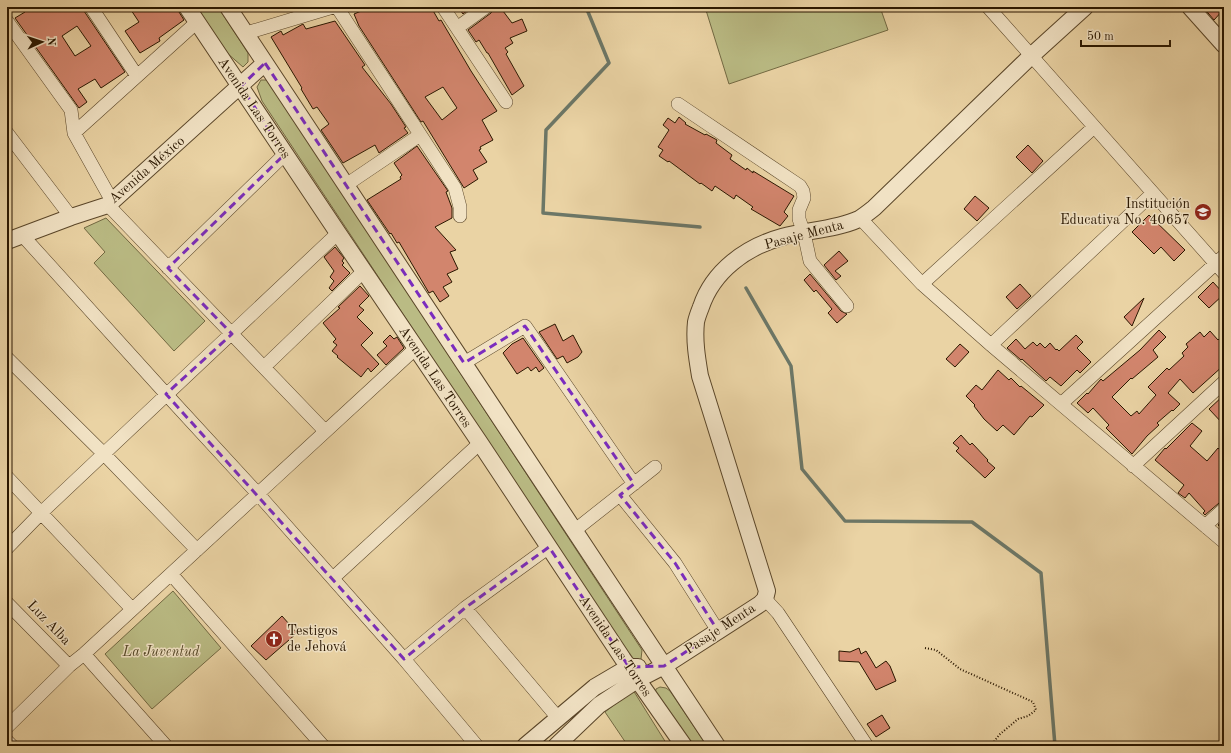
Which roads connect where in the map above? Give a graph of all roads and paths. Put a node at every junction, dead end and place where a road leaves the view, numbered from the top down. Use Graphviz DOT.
graph roads {
  1 [pos="91,7"];
  2 [pos="187,7"];
  3 [pos="228,7"];
  4 [pos="334,7"];
  5 [pos="337,7"];
  6 [pos="443,7"];
  7 [pos="486,7"];
  8 [pos="1085,7"];
  9 [pos="1190,7"];
  10 [pos="987,8"];
  11 [pos="7,21"];
  12 [pos="197,22"];
  13 [pos="457,28"];
  14 [pos="246,35"];
  15 [pos="1224,45"];
  16 [pos="1031,56"];
  17 [pos="265,64"];
  18 [pos="137,76"];
  19 [pos="241,86"];
  20 [pos="506,102"];
  21 [pos="678,104"];
  22 [pos="1094,126"];
  23 [pos="7,133"];
  24 [pos="74,133"];
  25 [pos="420,135"];
  26 [pos="286,154"];
  27 [pos="346,185"];
  28 [pos="1153,193"];
  29 [pos="110,203"];
  30 [pos="460,216"];
  31 [pos="71,217"];
  32 [pos="860,218"];
  33 [pos="338,233"];
  34 [pos="804,233"];
  35 [pos="23,236"];
  36 [pos="7,241"];
  37 [pos="1221,264"];
  38 [pos="168,268"];
  39 [pos="364,272"];
  40 [pos="922,284"];
  41 [pos="847,306"];
  42 [pos="232,334"];
  43 [pos="991,344"];
  44 [pos="416,348"];
  45 [pos="7,358"];
  46 [pos="464,363"];
  47 [pos="264,367"];
  48 [pos="1224,382"];
  49 [pos="166,394"];
  50 [pos="1061,404"];
  51 [pos="325,432"];
  52 [pos="480,443"];
  53 [pos="104,454"];
  54 [pos="1133,466"];
  55 [pos="655,467"];
  56 [pos="7,477"];
  57 [pos="634,484"];
  58 [pos="258,494"];
  59 [pos="620,495"];
  60 [pos="1224,509"];
  61 [pos="41,512"];
  62 [pos="1205,526"];
  63 [pos="574,531"];
  64 [pos="1224,542"];
  65 [pos="549,547"];
  66 [pos="7,548"];
  67 [pos="197,550"];
  68 [pos="170,574"];
  69 [pos="333,578"];
  70 [pos="765,599"];
  71 [pos="7,603"];
  72 [pos="132,608"];
  73 [pos="465,608"];
  74 [pos="718,631"];
  75 [pos="925,648"];
  76 [pos="84,654"];
  77 [pos="404,659"];
  78 [pos="69,666"];
  79 [pos="664,666"];
  80 [pos="633,674"];
  81 [pos="558,718"];
  82 [pos="7,727"];
  83 [pos="7,741"];
  84 [pos="12,746"];
  85 [pos="166,746"];
  86 [pos="324,746"];
  87 [pos="477,746"];
  88 [pos="525,746"];
  89 [pos="556,746"];
  90 [pos="684,746"];
  91 [pos="717,746"];
  92 [pos="867,746"];
  93 [pos="992,746"];
  1 -- 18 [label="street"];
  2 -- 12 [label="street, Avenida Las Torres"];
  3 -- 14 [label="street, Avenida Las Torres"];
  4 -- 14 [label="street"];
  5 -- 25 [label="street"];
  6 -- 13 [label="street"];
  7 -- 13 [label="street"];
  8 -- 16 [label="street, Pasaje Menta"];
  9 -- 15 [label="street"];
  10 -- 16 [label="street"];
  11 -- 24 [label="street"];
  12 -- 18 [label="street"];
  12 -- 19 [label="street, Avenida Las Torres"];
  13 -- 20 [label="street"];
  14 -- 17 [label="street, Avenida Las Torres"];
  16 -- 22 [label="street"];
  16 -- 32 [label="street, Pasaje Menta"];
  17 -- 19 [label="street, Avenida México"];
  17 -- 27 [label="street, Avenida Las Torres"];
  18 -- 24 [label="street"];
  19 -- 26 [label="street, Avenida Las Torres"];
  19 -- 29 [label="street, Avenida México"];
  21 -- 34 [label="street"];
  22 -- 28 [label="street"];
  22 -- 40 [label="street"];
  23 -- 31 [label="street"];
  24 -- 29 [label="street"];
  25 -- 27 [label="street"];
  25 -- 30 [label="street"];
  26 -- 33 [label="street, Avenida Las Torres"];
  26 -- 38 [label="street"];
  27 -- 46 [label="street, Avenida Las Torres"];
  28 -- 37 [label="street"];
  28 -- 43 [label="street"];
  29 -- 31 [label="street, Avenida México"];
  29 -- 38 [label="street"];
  31 -- 35 [label="street, Avenida México"];
  32 -- 34 [label="street, Pasaje Menta"];
  32 -- 40 [label="street"];
  33 -- 39 [label="street, Avenida Las Torres"];
  33 -- 42 [label="street"];
  34 -- 41 [label="street"];
  34 -- 70 [label="street, Pasaje Menta"];
  35 -- 36 [label="street, Avenida México"];
  35 -- 49 [label="street"];
  37 -- 50 [label="street"];
  38 -- 42 [label="street"];
  39 -- 44 [label="street, Avenida Las Torres"];
  39 -- 47 [label="street"];
  40 -- 43 [label="street"];
  42 -- 47 [label="street"];
  42 -- 49 [label="street"];
  43 -- 50 [label="street"];
  44 -- 51 [label="street"];
  44 -- 52 [label="street, Avenida Las Torres"];
  45 -- 53 [label="street"];
  46 -- 57 [label="street"];
  46 -- 63 [label="street, Avenida Las Torres"];
  47 -- 51 [label="street"];
  48 -- 54 [label="street"];
  49 -- 53 [label="street"];
  49 -- 58 [label="street"];
  50 -- 54 [label="street"];
  51 -- 58 [label="street"];
  52 -- 65 [label="street, Avenida Las Torres"];
  52 -- 69 [label="street"];
  53 -- 61 [label="street"];
  53 -- 67 [label="street"];
  54 -- 62 [label="street"];
  55 -- 57 [label="street"];
  56 -- 61 [label="street"];
  57 -- 59 [label="street"];
  58 -- 67 [label="street"];
  58 -- 69 [label="street"];
  59 -- 63 [label="street"];
  59 -- 74 [label="street"];
  60 -- 62 [label="street"];
  61 -- 66 [label="street"];
  61 -- 72 [label="street"];
  62 -- 64 [label="street"];
  63 -- 79 [label="street, Avenida Las Torres"];
  65 -- 73 [label="street"];
  65 -- 80 [label="street, Avenida Las Torres"];
  67 -- 68 [label="street"];
  68 -- 72 [label="street"];
  68 -- 86 [label="street"];
  69 -- 77 [label="street"];
  70 -- 74 [label="street, Pasaje Menta"];
  70 -- 92 [label="street"];
  71 -- 78 [label="street, Luz Alba"];
  72 -- 76 [label="street"];
  73 -- 77 [label="street"];
  73 -- 81 [label="street"];
  74 -- 79 [label="street, Pasaje Menta"];
  75 -- 93 [label="path"];
  76 -- 78 [label="street"];
  76 -- 85 [label="street"];
  77 -- 87 [label="street"];
  78 -- 82 [label="street"];
  79 -- 80 [label="street"];
  79 -- 91 [label="street, Avenida Las Torres"];
  80 -- 81 [label="street"];
  80 -- 89 [label="street"];
  80 -- 90 [label="street, Avenida Las Torres"];
  81 -- 88 [label="street"];
  83 -- 84 [label="street"];
}
